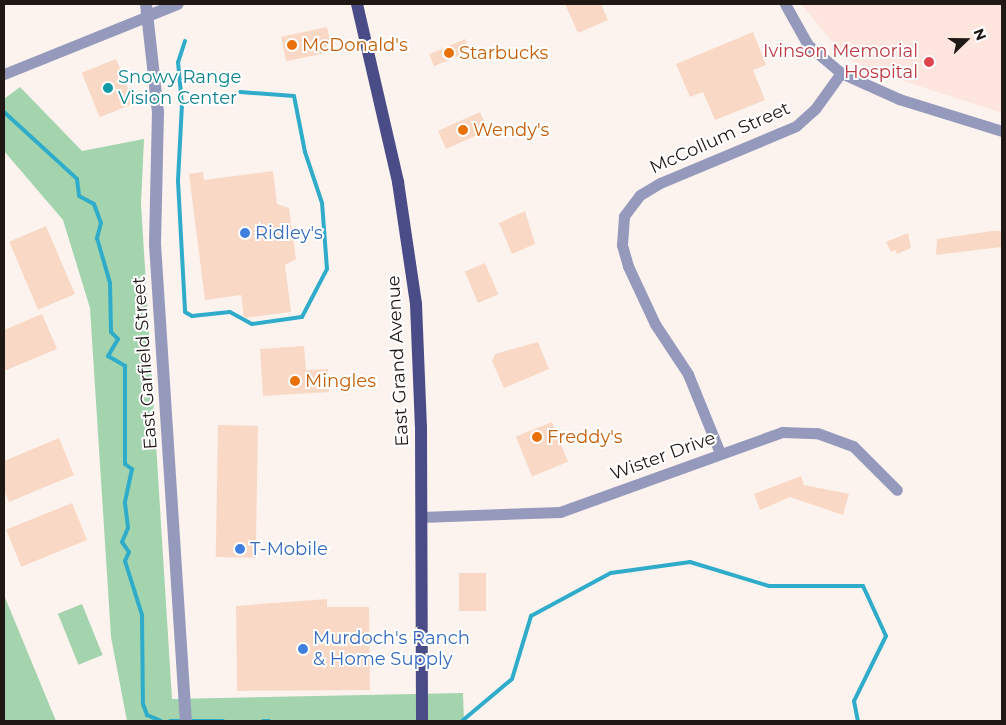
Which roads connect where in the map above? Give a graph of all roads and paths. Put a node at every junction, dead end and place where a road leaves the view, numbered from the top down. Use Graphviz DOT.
graph roads {
  1 [pos="178,4"];
  2 [pos="357,4"];
  3 [pos="785,4"];
  4 [pos="147,10"];
  5 [pos="841,73"];
  6 [pos="4,74"];
  7 [pos="1002,131"];
  8 [pos="720,453"];
  9 [pos="897,490"];
  10 [pos="421,517"];
  11 [pos="186,721"];
  12 [pos="422,721"];
  1 -- 4 [label="street"];
  2 -- 10 [label="main road, East Grand Avenue"];
  3 -- 5 [label="street"];
  4 -- 6 [label="street"];
  4 -- 11 [label="street, East Garfield Street"];
  5 -- 7 [label="street"];
  5 -- 8 [label="street, McCollum Street"];
  8 -- 9 [label="street, Wister Drive"];
  8 -- 10 [label="street, Wister Drive"];
  10 -- 12 [label="main road, East Grand Avenue"];
}
